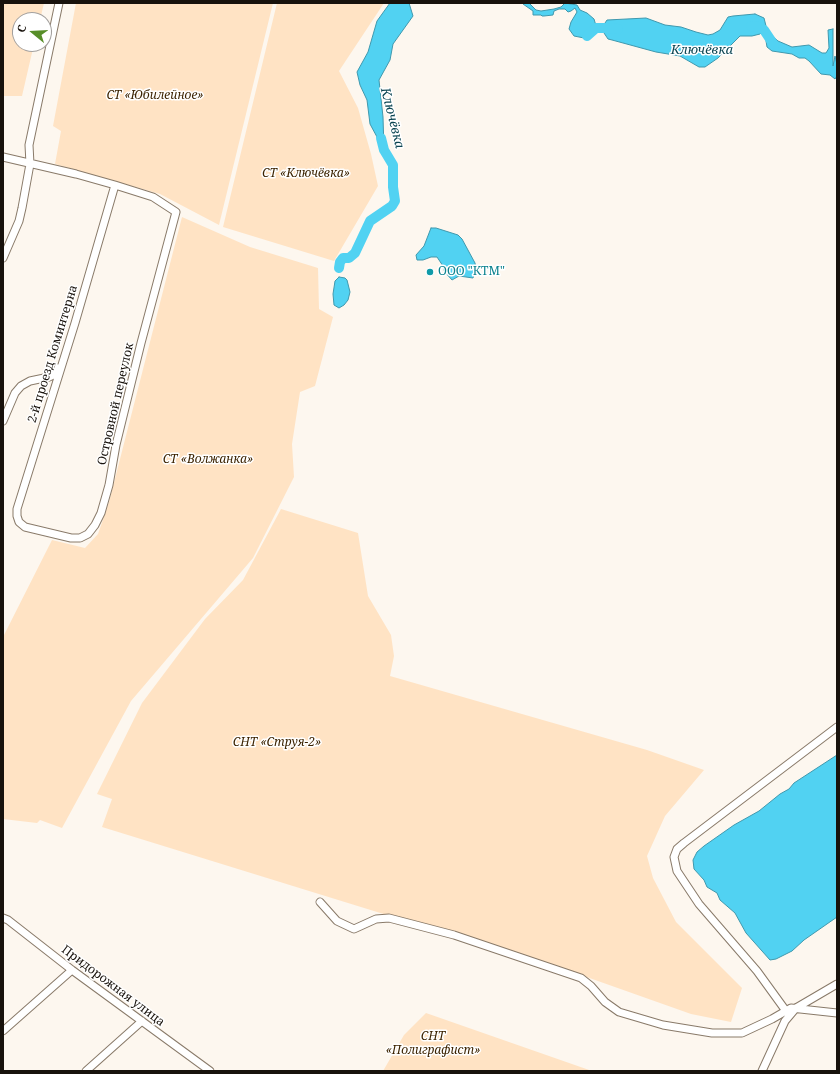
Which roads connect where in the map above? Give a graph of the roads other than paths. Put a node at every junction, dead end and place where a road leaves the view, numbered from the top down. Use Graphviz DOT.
graph roads {
  1 [pos="59,3"];
  2 [pos="3,157"];
  3 [pos="30,164"];
  4 [pos="115,185"];
  5 [pos="3,258"];
  6 [pos="62,361"];
  7 [pos="3,421"];
  8 [pos="25,527"];
  9 [pos="837,727"];
  10 [pos="320,902"];
  11 [pos="3,918"];
  12 [pos="72,970"];
  13 [pos="837,984"];
  14 [pos="796,1008"];
  15 [pos="786,1011"];
  16 [pos="837,1013"];
  17 [pos="142,1022"];
  18 [pos="3,1030"];
  19 [pos="86,1071"];
  20 [pos="210,1071"];
  21 [pos="762,1071"];
  1 -- 3 [label="street"];
  2 -- 3 [label="street"];
  3 -- 4 [label="street"];
  3 -- 5 [label="street"];
  4 -- 6 [label="street, 2-й проезд Коминтерна"];
  4 -- 8 [label="street, Островной переулок"];
  6 -- 7 [label="street"];
  6 -- 8 [label="street, 2-й проезд Коминтерна"];
  9 -- 15 [label="street"];
  10 -- 15 [label="street"];
  11 -- 12 [label="street, Придорожная улица"];
  12 -- 17 [label="street, Придорожная улица"];
  12 -- 18 [label="street"];
  13 -- 14 [label="street"];
  14 -- 15 [label="street"];
  14 -- 16 [label="street"];
  14 -- 21 [label="street"];
  17 -- 19 [label="street"];
  17 -- 20 [label="street, Придорожная улица"];
}
